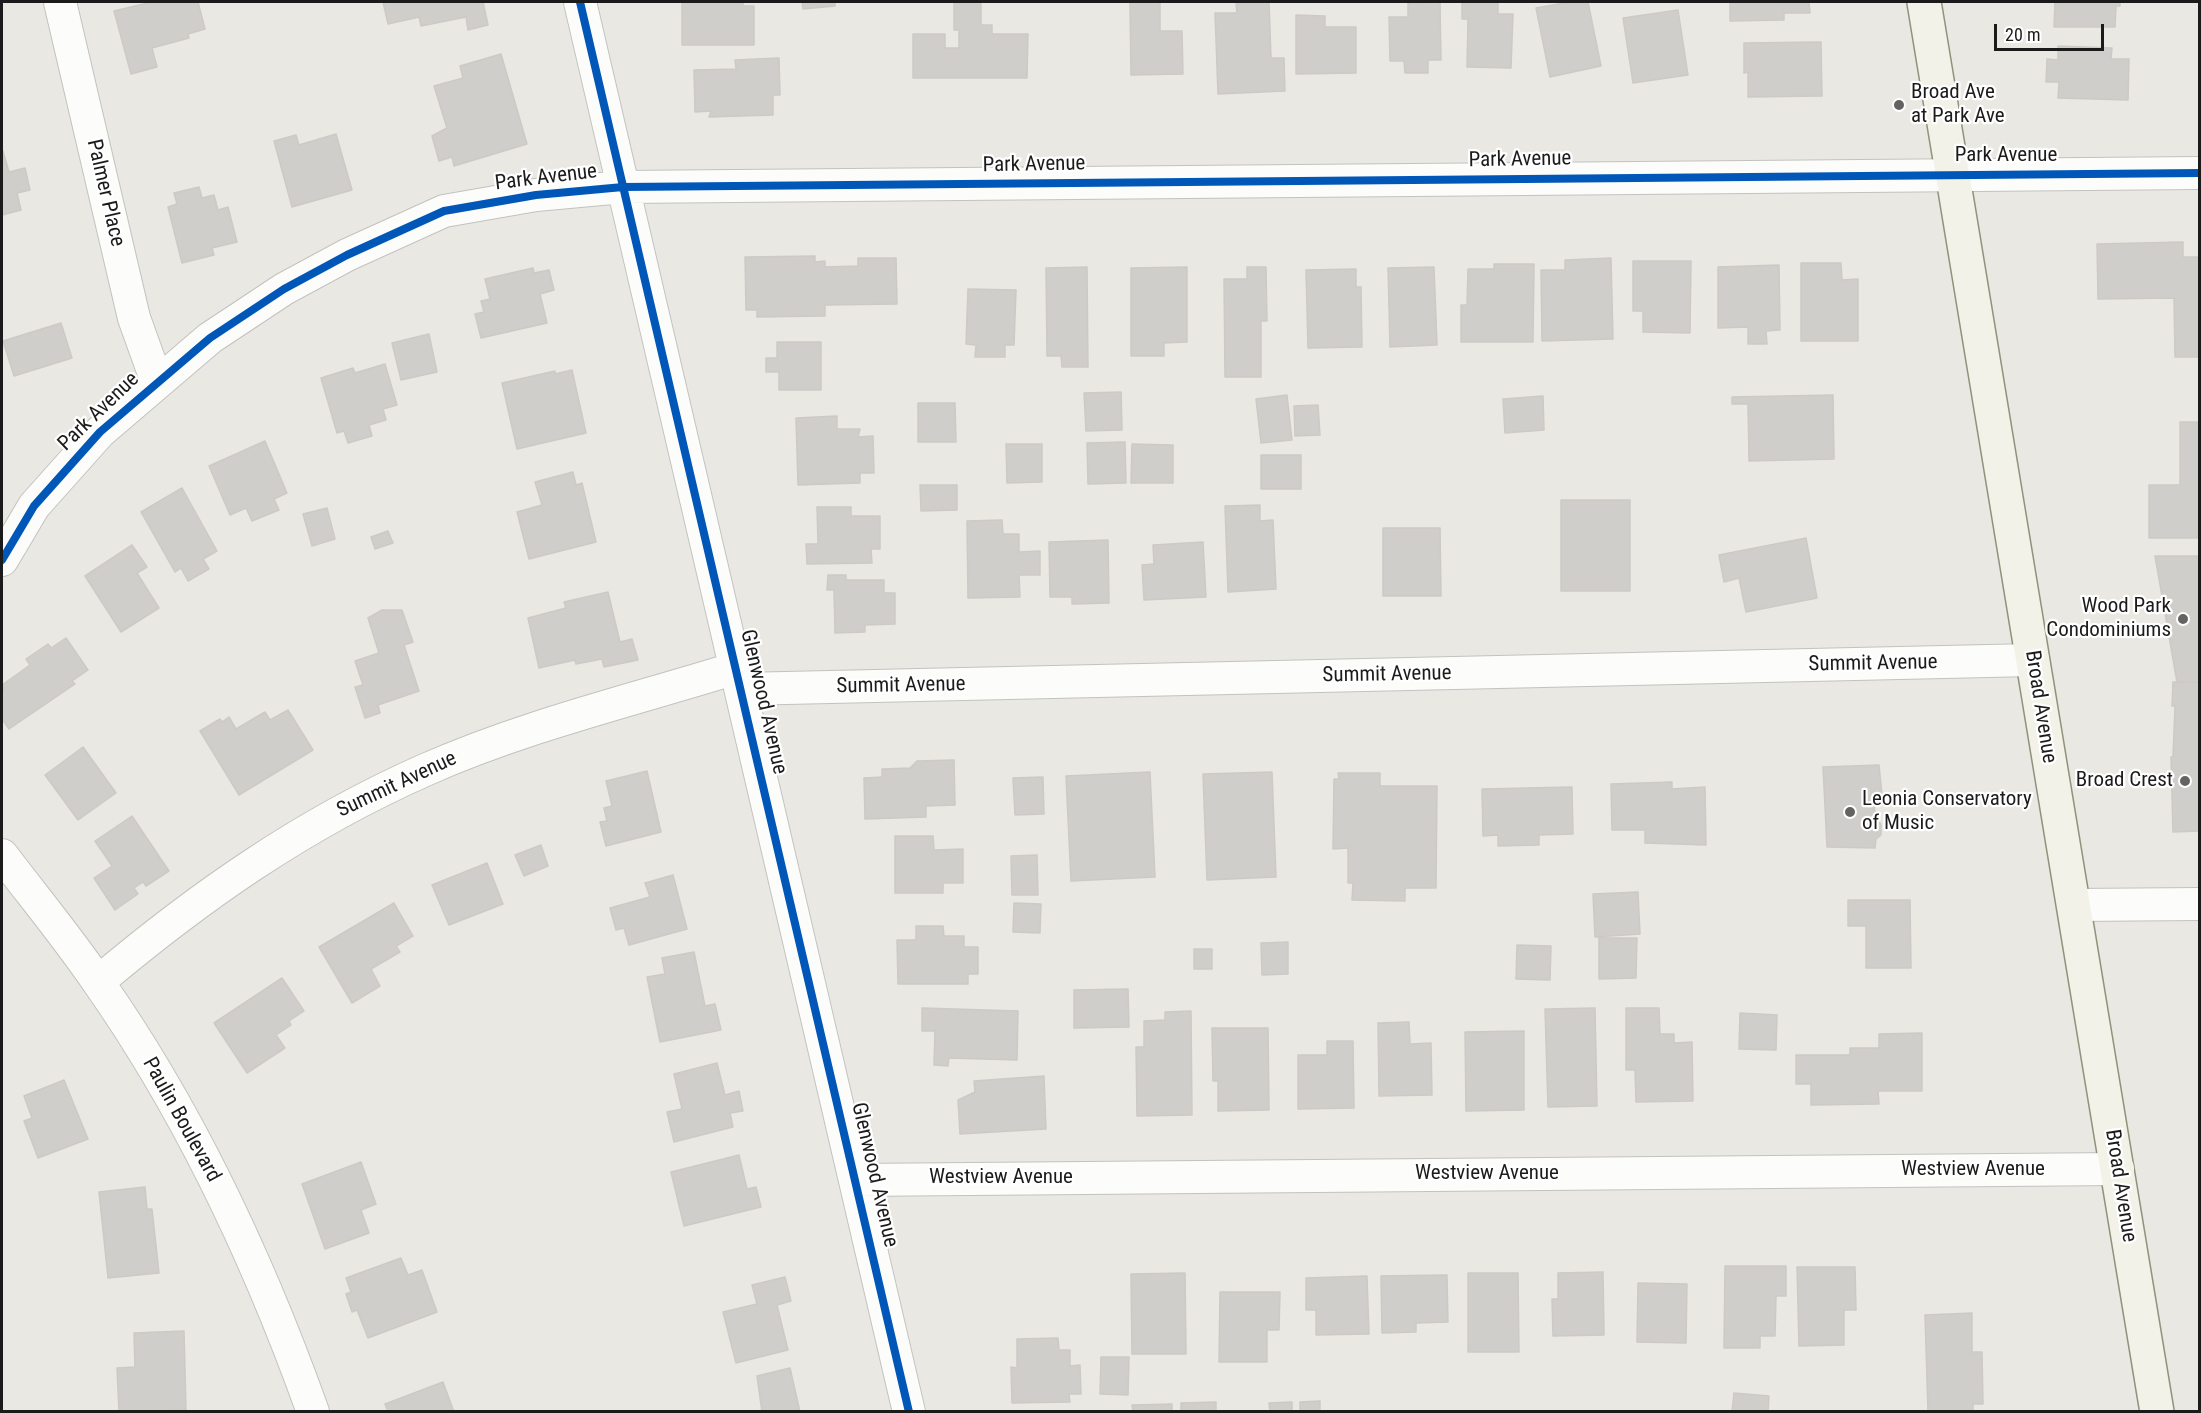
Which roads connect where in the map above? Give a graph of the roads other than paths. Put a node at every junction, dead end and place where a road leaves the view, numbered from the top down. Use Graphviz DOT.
graph roads {
  1 [pos="60,2"];
  2 [pos="580,2"];
  3 [pos="1924,2"];
  4 [pos="2199,173"];
  5 [pos="1953,174"];
  6 [pos="623,187"];
  7 [pos="157,382"];
  8 [pos="2,560"];
  9 [pos="2033,660"];
  10 [pos="739,679"];
  11 [pos="2,855"];
  12 [pos="2074,904"];
  13 [pos="2199,904"];
  14 [pos="98,982"];
  15 [pos="2118,1169"];
  16 [pos="856,1180"];
  17 [pos="313,1412"];
  18 [pos="909,1412"];
  19 [pos="2157,1412"];
  1 -- 7 [label="street, Palmer Place"];
  2 -- 6 [label="street, Glenwood Avenue"];
  3 -- 5 [label="main road, Broad Avenue"];
  4 -- 5 [label="street, Park Avenue"];
  5 -- 6 [label="street, Park Avenue"];
  5 -- 9 [label="main road, Broad Avenue"];
  6 -- 7 [label="street, Park Avenue"];
  6 -- 10 [label="street, Glenwood Avenue"];
  7 -- 8 [label="street, Park Avenue"];
  9 -- 10 [label="street, Summit Avenue"];
  9 -- 12 [label="main road, Broad Avenue"];
  10 -- 14 [label="street, Summit Avenue"];
  10 -- 16 [label="street, Glenwood Avenue"];
  11 -- 14 [label="street, Paulin Boulevard"];
  12 -- 13 [label="street"];
  12 -- 15 [label="main road, Broad Avenue"];
  14 -- 17 [label="street, Paulin Boulevard"];
  15 -- 16 [label="street, Westview Avenue"];
  15 -- 19 [label="main road, Broad Avenue"];
  16 -- 18 [label="street, Glenwood Avenue"];
}
